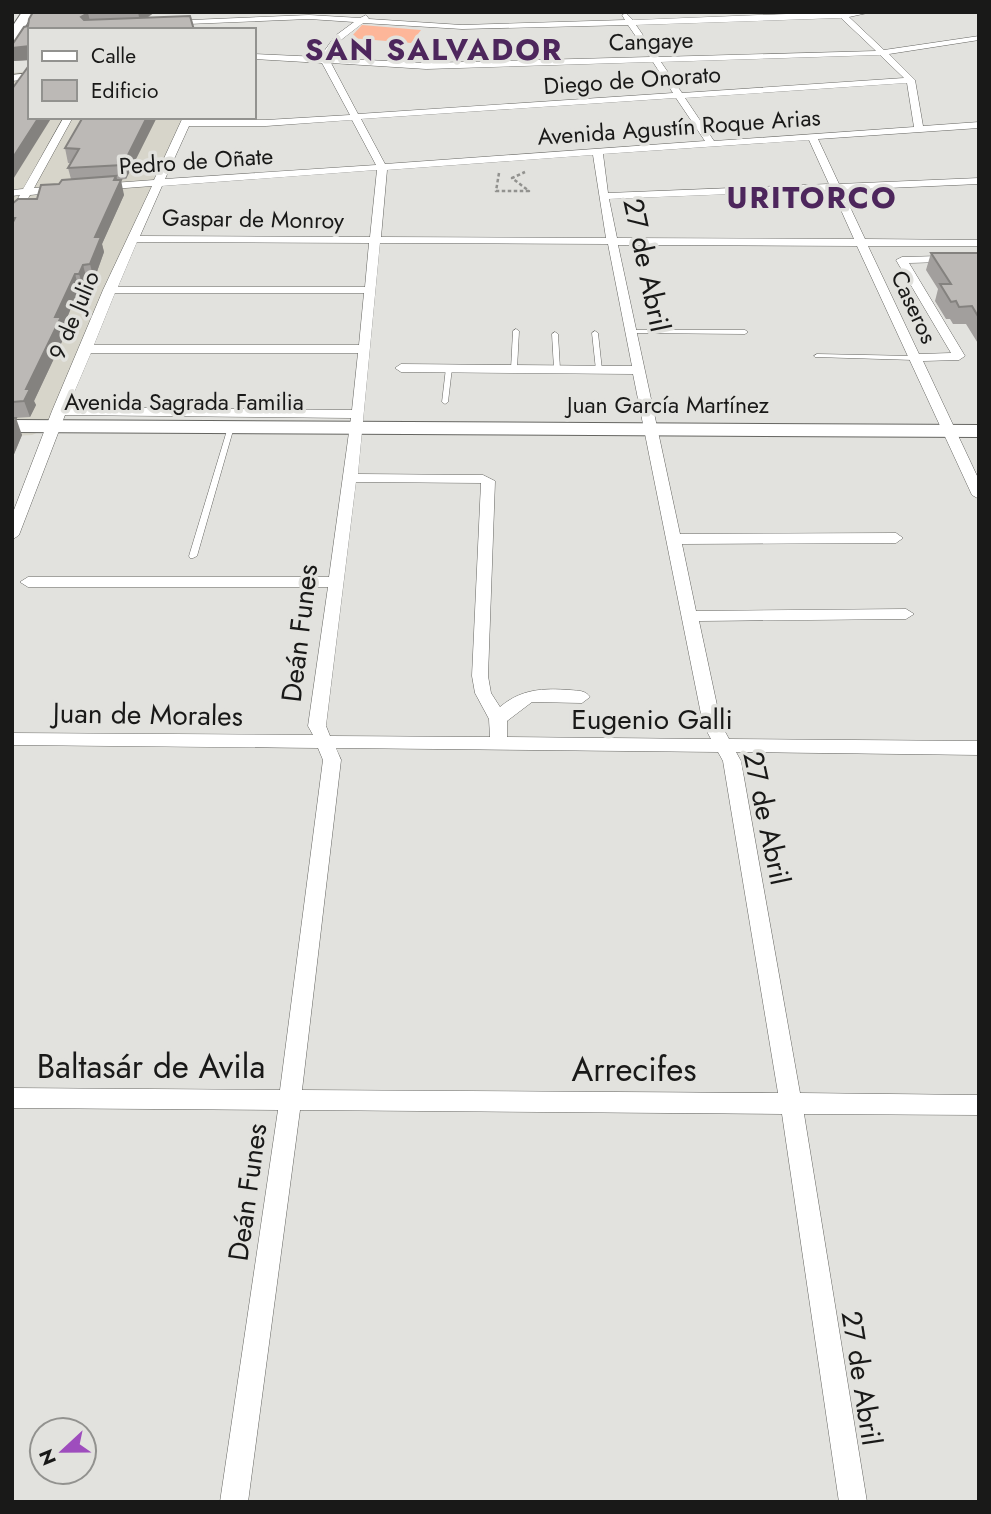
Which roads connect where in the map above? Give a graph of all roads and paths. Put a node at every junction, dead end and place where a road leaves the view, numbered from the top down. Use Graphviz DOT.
graph roads {
  1 [pos="28,12"];
  2 [pos="167,12"];
  3 [pos="374,12"];
  4 [pos="511,12"];
  5 [pos="624,12"];
  6 [pos="868,12"];
  7 [pos="842,14"];
  8 [pos="739,16"];
  9 [pos="361,20"];
  10 [pos="631,23"];
  11 [pos="519,26"];
  12 [pos="17,36"];
  13 [pos="979,38"];
  14 [pos="884,53"];
  15 [pos="256,56"];
  16 [pos="324,58"];
  17 [pos="656,60"];
  18 [pos="911,80"];
  19 [pos="680,97"];
  20 [pos="354,117"];
  21 [pos="68,119"];
  22 [pos="186,120"];
  23 [pos="979,125"];
  24 [pos="919,129"];
  25 [pos="812,137"];
  26 [pos="712,144"];
  27 [pos="598,152"];
  28 [pos="494,160"];
  29 [pos="382,167"];
  30 [pos="499,170"];
  31 [pos="979,181"];
  32 [pos="158,182"];
  33 [pos="93,187"];
  34 [pos="835,187"];
  35 [pos="67,189"];
  36 [pos="28,192"];
  37 [pos="12,193"];
  38 [pos="603,196"];
  39 [pos="12,218"];
  40 [pos="132,239"];
  41 [pos="374,241"];
  42 [pos="614,241"];
  43 [pos="861,243"];
  44 [pos="979,243"];
  45 [pos="979,258"];
  46 [pos="109,290"];
  47 [pos="370,290"];
  48 [pos="516,331"];
  49 [pos="633,332"];
  50 [pos="746,332"];
  51 [pos="595,333"];
  52 [pos="555,334"];
  53 [pos="85,349"];
  54 [pos="364,349"];
  55 [pos="817,356"];
  56 [pos="914,358"];
  57 [pos="401,368"];
  58 [pos="449,368"];
  59 [pos="514,369"];
  60 [pos="556,369"];
  61 [pos="599,370"];
  62 [pos="640,370"];
  63 [pos="445,402"];
  64 [pos="56,419"];
  65 [pos="357,420"];
  66 [pos="12,426"];
  67 [pos="231,427"];
  68 [pos="651,430"];
  69 [pos="948,431"];
  70 [pos="979,431"];
  71 [pos="350,478"];
  72 [pos="979,495"];
  73 [pos="12,535"];
  74 [pos="896,538"];
  75 [pos="676,539"];
  76 [pos="193,556"];
  77 [pos="28,582"];
  78 [pos="336,582"];
  79 [pos="906,614"];
  80 [pos="690,615"];
  81 [pos="582,697"];
  82 [pos="498,719"];
  83 [pos="12,739"];
  84 [pos="324,743"];
  85 [pos="499,744"];
  86 [pos="724,746"];
  87 [pos="979,748"];
  88 [pos="12,1098"];
  89 [pos="290,1100"];
  90 [pos="791,1103"];
  91 [pos="979,1105"];
  92 [pos="234,1502"];
  93 [pos="853,1502"];
  1 -- 12 [label="main road"];
  2 -- 9 [label="street"];
  3 -- 9 [label="street"];
  4 -- 11 [label="street"];
  5 -- 10 [label="street"];
  6 -- 7 [label="street"];
  7 -- 8 [label="street"];
  7 -- 14 [label="street"];
  8 -- 10 [label="street"];
  9 -- 11 [label="street"];
  9 -- 16 [label="street"];
  10 -- 11 [label="street"];
  10 -- 17 [label="street"];
  13 -- 14 [label="street, Cangaye"];
  14 -- 17 [label="street, Cangaye"];
  14 -- 18 [label="street"];
  15 -- 16 [label="street, Cangaye"];
  16 -- 17 [label="street, Cangaye"];
  16 -- 20 [label="street"];
  17 -- 19 [label="street"];
  18 -- 19 [label="street, Diego de Onorato"];
  18 -- 24 [label="street"];
  19 -- 20 [label="street, Diego de Onorato"];
  19 -- 26 [label="street"];
  20 -- 22 [label="street, Diego de Onorato"];
  20 -- 29 [label="street"];
  21 -- 36 [label="street"];
  22 -- 32 [label="street, 9 de Julio"];
  23 -- 24 [label="street, Avenida Agustín Roque Arias"];
  24 -- 25 [label="street, Avenida Agustín Roque Arias"];
  25 -- 26 [label="street, Avenida Agustín Roque Arias"];
  25 -- 34 [label="street, Caseros"];
  26 -- 27 [label="street, Avenida Agustín Roque Arias"];
  27 -- 28 [label="street, Avenida Agustín Roque Arias"];
  27 -- 38 [label="street, 27 de Abril"];
  28 -- 29 [label="street, Avenida Agustín Roque Arias"];
  28 -- 30 [label="path"];
  29 -- 32 [label="street, Pedro de Oñate"];
  29 -- 41 [label="street, Deán Funes"];
  30 -- 30 [label="path"];
  31 -- 34 [label="street"];
  32 -- 33 [label="street, Pedro de Oñate"];
  32 -- 40 [label="street, 9 de Julio"];
  34 -- 38 [label="street"];
  34 -- 43 [label="street, Caseros"];
  35 -- 36 [label="street"];
  36 -- 37 [label="street"];
  36 -- 39 [label="street"];
  38 -- 42 [label="street, 27 de Abril"];
  40 -- 41 [label="street, Gaspar de Monroy"];
  40 -- 46 [label="street, 9 de Julio"];
  41 -- 42 [label="street, Gaspar de Monroy"];
  41 -- 47 [label="street, Deán Funes"];
  42 -- 43 [label="street, Gaspar de Monroy"];
  42 -- 49 [label="street, 27 de Abril"];
  43 -- 44 [label="street, Gaspar de Monroy"];
  43 -- 56 [label="street, Caseros"];
  45 -- 56 [label="street"];
  46 -- 47 [label="street"];
  46 -- 53 [label="street, 9 de Julio"];
  47 -- 54 [label="street, Deán Funes"];
  48 -- 59 [label="lane"];
  49 -- 50 [label="lane"];
  49 -- 62 [label="street, 27 de Abril"];
  51 -- 61 [label="lane"];
  52 -- 60 [label="lane"];
  53 -- 54 [label="street"];
  53 -- 64 [label="street, 9 de Julio"];
  54 -- 65 [label="street, Deán Funes"];
  55 -- 56 [label="lane"];
  56 -- 69 [label="street, Caseros"];
  57 -- 58 [label="street"];
  58 -- 59 [label="street"];
  58 -- 63 [label="lane"];
  59 -- 60 [label="street"];
  60 -- 61 [label="street"];
  61 -- 62 [label="street"];
  62 -- 68 [label="street, 27 de Abril"];
  64 -- 65 [label="street"];
  64 -- 66 [label="main road, Avenida Sagrada Familia"];
  64 -- 67 [label="main road, Avenida Sagrada Familia"];
  64 -- 73 [label="street, 9 de Julio"];
  65 -- 67 [label="main road, Avenida Sagrada Familia"];
  65 -- 68 [label="main road, Juan García Martínez"];
  65 -- 71 [label="street, Deán Funes"];
  67 -- 76 [label="lane"];
  68 -- 69 [label="main road, Juan García Martínez"];
  68 -- 75 [label="street, 27 de Abril"];
  69 -- 70 [label="main road, Juan García Martínez"];
  69 -- 72 [label="street, Caseros"];
  71 -- 78 [label="street, Deán Funes"];
  71 -- 82 [label="street"];
  74 -- 75 [label="street"];
  75 -- 80 [label="street, 27 de Abril"];
  77 -- 78 [label="street"];
  78 -- 84 [label="street, Deán Funes"];
  79 -- 80 [label="street"];
  80 -- 86 [label="street, 27 de Abril"];
  81 -- 82 [label="street"];
  82 -- 85 [label="street"];
  83 -- 84 [label="street, Juan de Morales"];
  84 -- 85 [label="street, Eugenio Galli"];
  84 -- 89 [label="street, Deán Funes"];
  85 -- 86 [label="street, Eugenio Galli"];
  86 -- 87 [label="street, Eugenio Galli"];
  86 -- 90 [label="street, 27 de Abril"];
  88 -- 89 [label="street, Baltasár de Avila"];
  89 -- 90 [label="street, Arrecifes"];
  89 -- 92 [label="street, Deán Funes"];
  90 -- 91 [label="street, Arrecifes"];
  90 -- 93 [label="street, 27 de Abril"];
}
